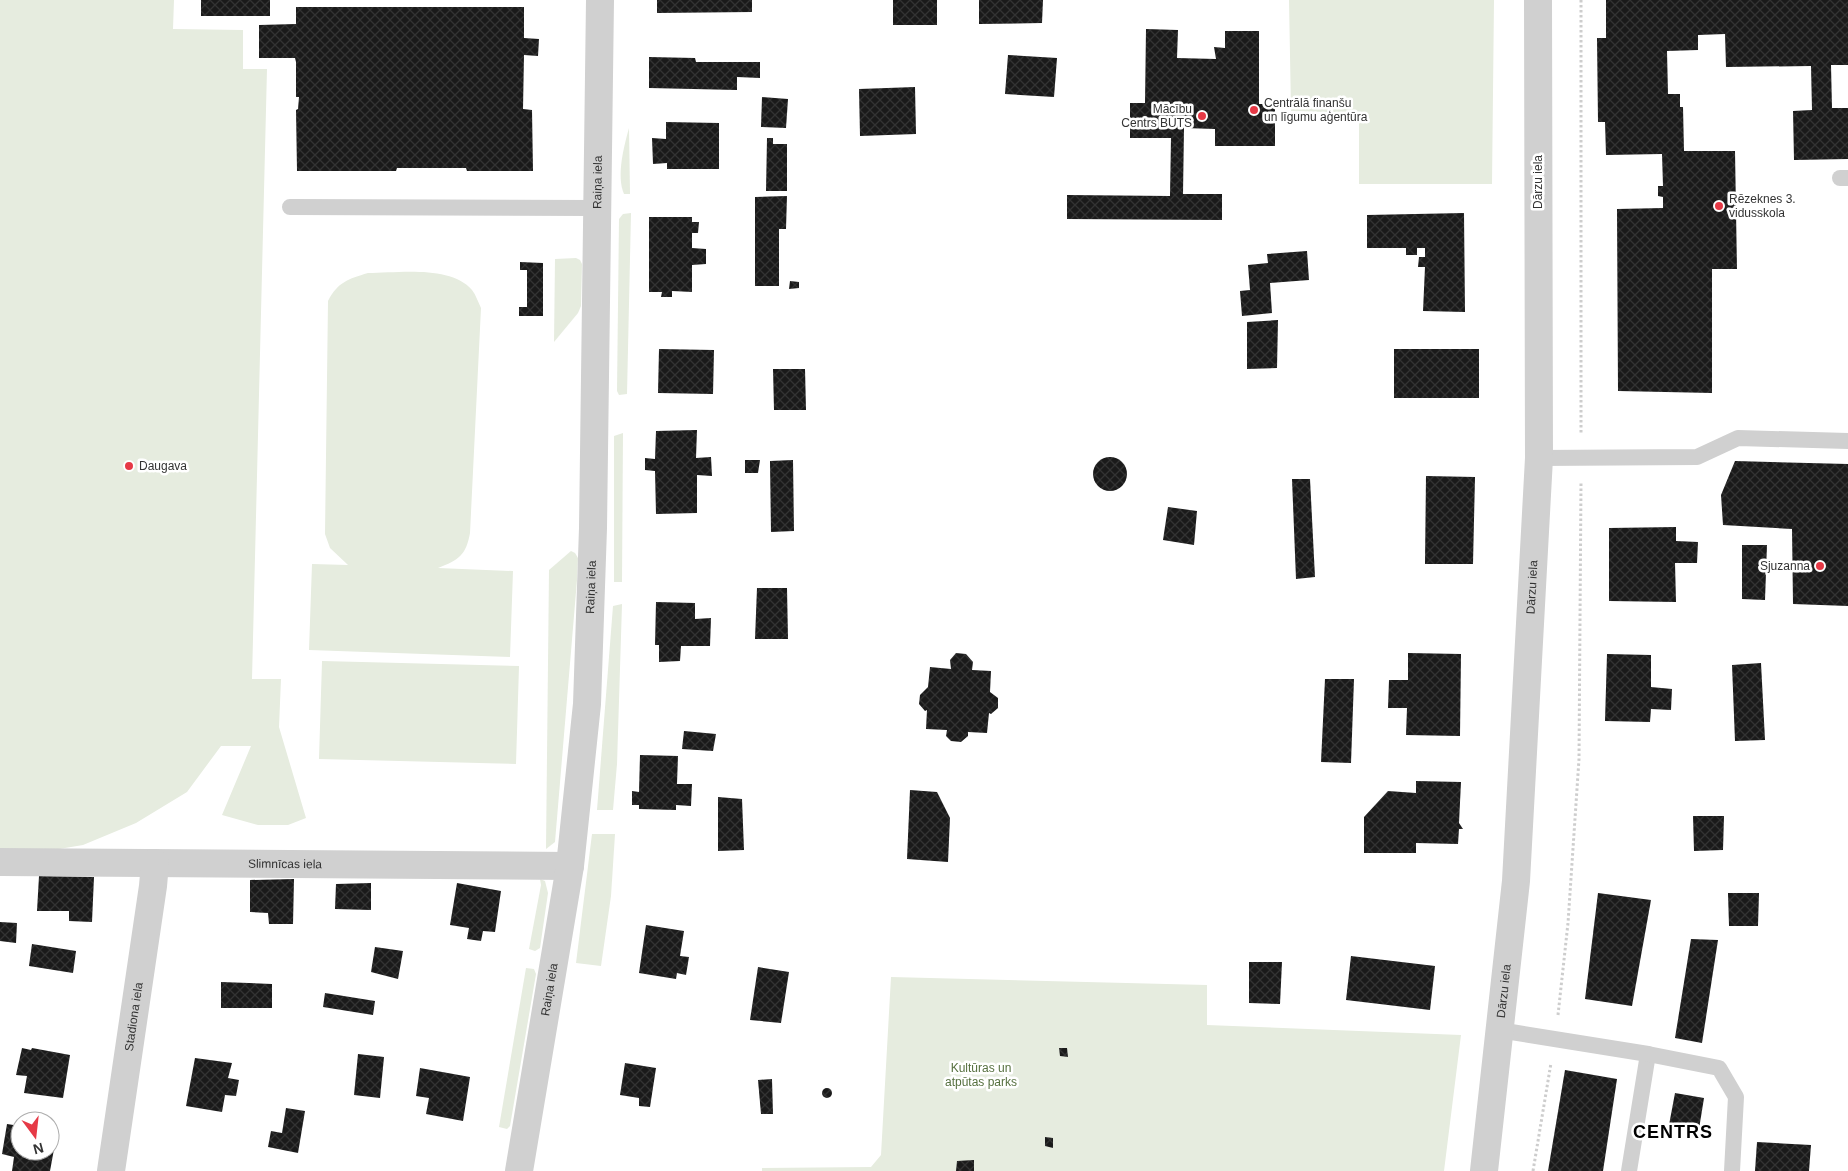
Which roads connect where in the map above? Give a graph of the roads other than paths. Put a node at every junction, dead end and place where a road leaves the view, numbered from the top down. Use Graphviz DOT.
graph roads {
  1 [pos="600,0"];
  2 [pos="1538,0"];
  3 [pos="290,207"];
  4 [pos="596,208"];
  5 [pos="1848,441"];
  6 [pos="1539,458"];
  7 [pos="0,862"];
  8 [pos="155,863"];
  9 [pos="570,866"];
  10 [pos="1500,1030"];
  11 [pos="1648,1054"];
  12 [pos="111,1171"];
  13 [pos="519,1171"];
  14 [pos="1484,1171"];
  15 [pos="1629,1171"];
  16 [pos="1732,1171"];
  1 -- 4 [label="street, Raiņa iela"];
  2 -- 6 [label="street, Dārzu iela"];
  3 -- 4 [label="lane"];
  4 -- 9 [label="street, Raiņa iela"];
  5 -- 6 [label="lane"];
  6 -- 10 [label="street, Dārzu iela"];
  7 -- 8 [label="street, Slimnīcas iela"];
  8 -- 9 [label="street, Slimnīcas iela"];
  8 -- 12 [label="street, Stadiona iela"];
  9 -- 13 [label="street, Raiņa iela"];
  10 -- 11 [label="lane"];
  10 -- 14 [label="street, Dārzu iela"];
  11 -- 15 [label="lane"];
  11 -- 16 [label="lane"];
}
